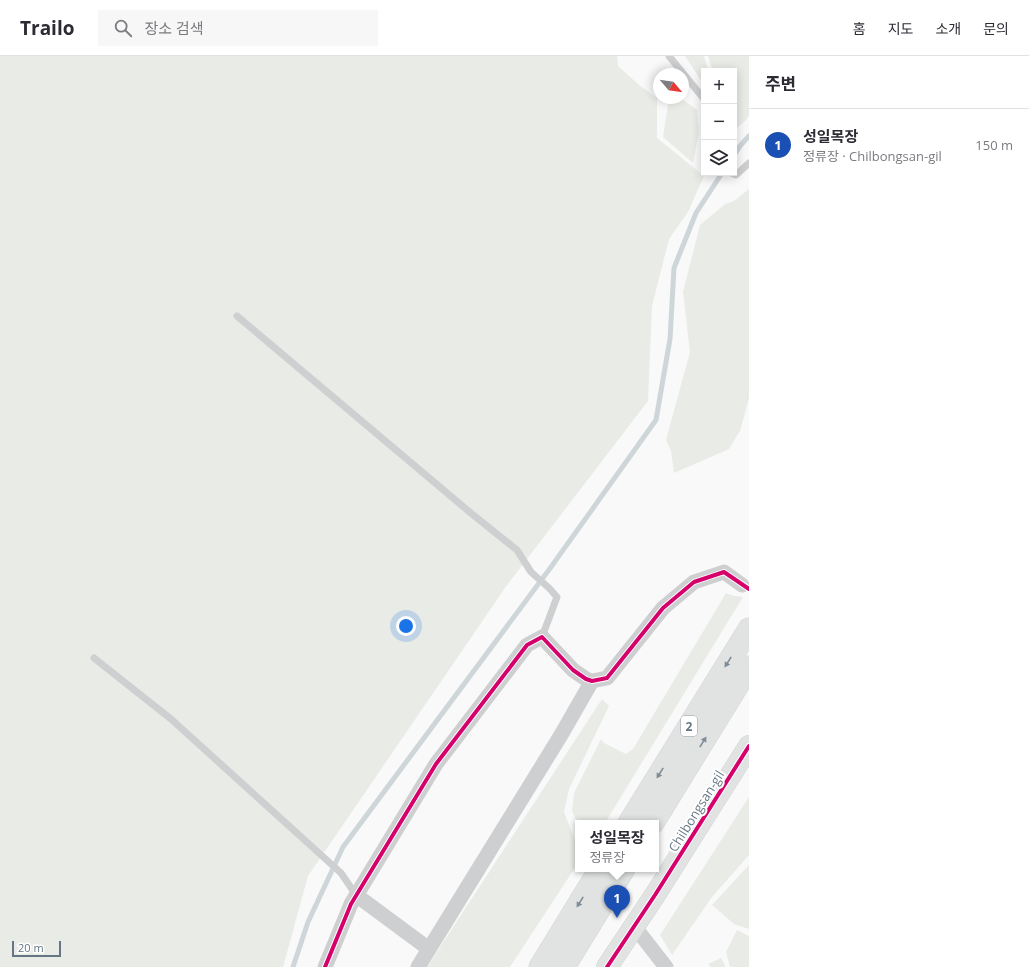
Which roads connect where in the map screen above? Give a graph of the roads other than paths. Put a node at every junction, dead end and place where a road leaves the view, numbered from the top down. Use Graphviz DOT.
graph roads {
  1 [pos="669,56"];
  2 [pos="701,95"];
  3 [pos="749,163"];
  4 [pos="737,174"];
  5 [pos="237,316"];
  6 [pos="742,585"];
  7 [pos="749,629"];
  8 [pos="542,637"];
  9 [pos="94,658"];
  10 [pos="749,667"];
  11 [pos="592,681"];
  12 [pos="749,746"];
  13 [pos="631,820"];
  14 [pos="655,820"];
  15 [pos="598,872"];
  16 [pos="622,872"];
  17 [pos="356,895"];
  18 [pos="634,926"];
  19 [pos="429,949"];
  20 [pos="325,967"];
  21 [pos="418,967"];
  22 [pos="540,967"];
  23 [pos="564,967"];
  24 [pos="607,967"];
  25 [pos="666,967"];
  1 -- 2 [label="lane"];
  3 -- 4 [label="lane"];
  5 -- 8 [label="lane"];
  6 -- 11 [label="street"];
  7 -- 13 [label="main road, 2, one-way"];
  8 -- 11 [label="street"];
  8 -- 17 [label="street"];
  9 -- 17 [label="lane"];
  14 -- 10 [label="main road, 2, one-way"];
  11 -- 19 [label="street"];
  12 -- 18 [label="street, Chilbongsan-gil"];
  15 -- 22 [label="main road, one-way"];
  16 -- 23 [label="main road"];
  17 -- 19 [label="street"];
  17 -- 20 [label="street"];
  18 -- 24 [label="street, Chilbongsan-gil"];
  18 -- 25 [label="street"];
  19 -- 21 [label="street"];
}
